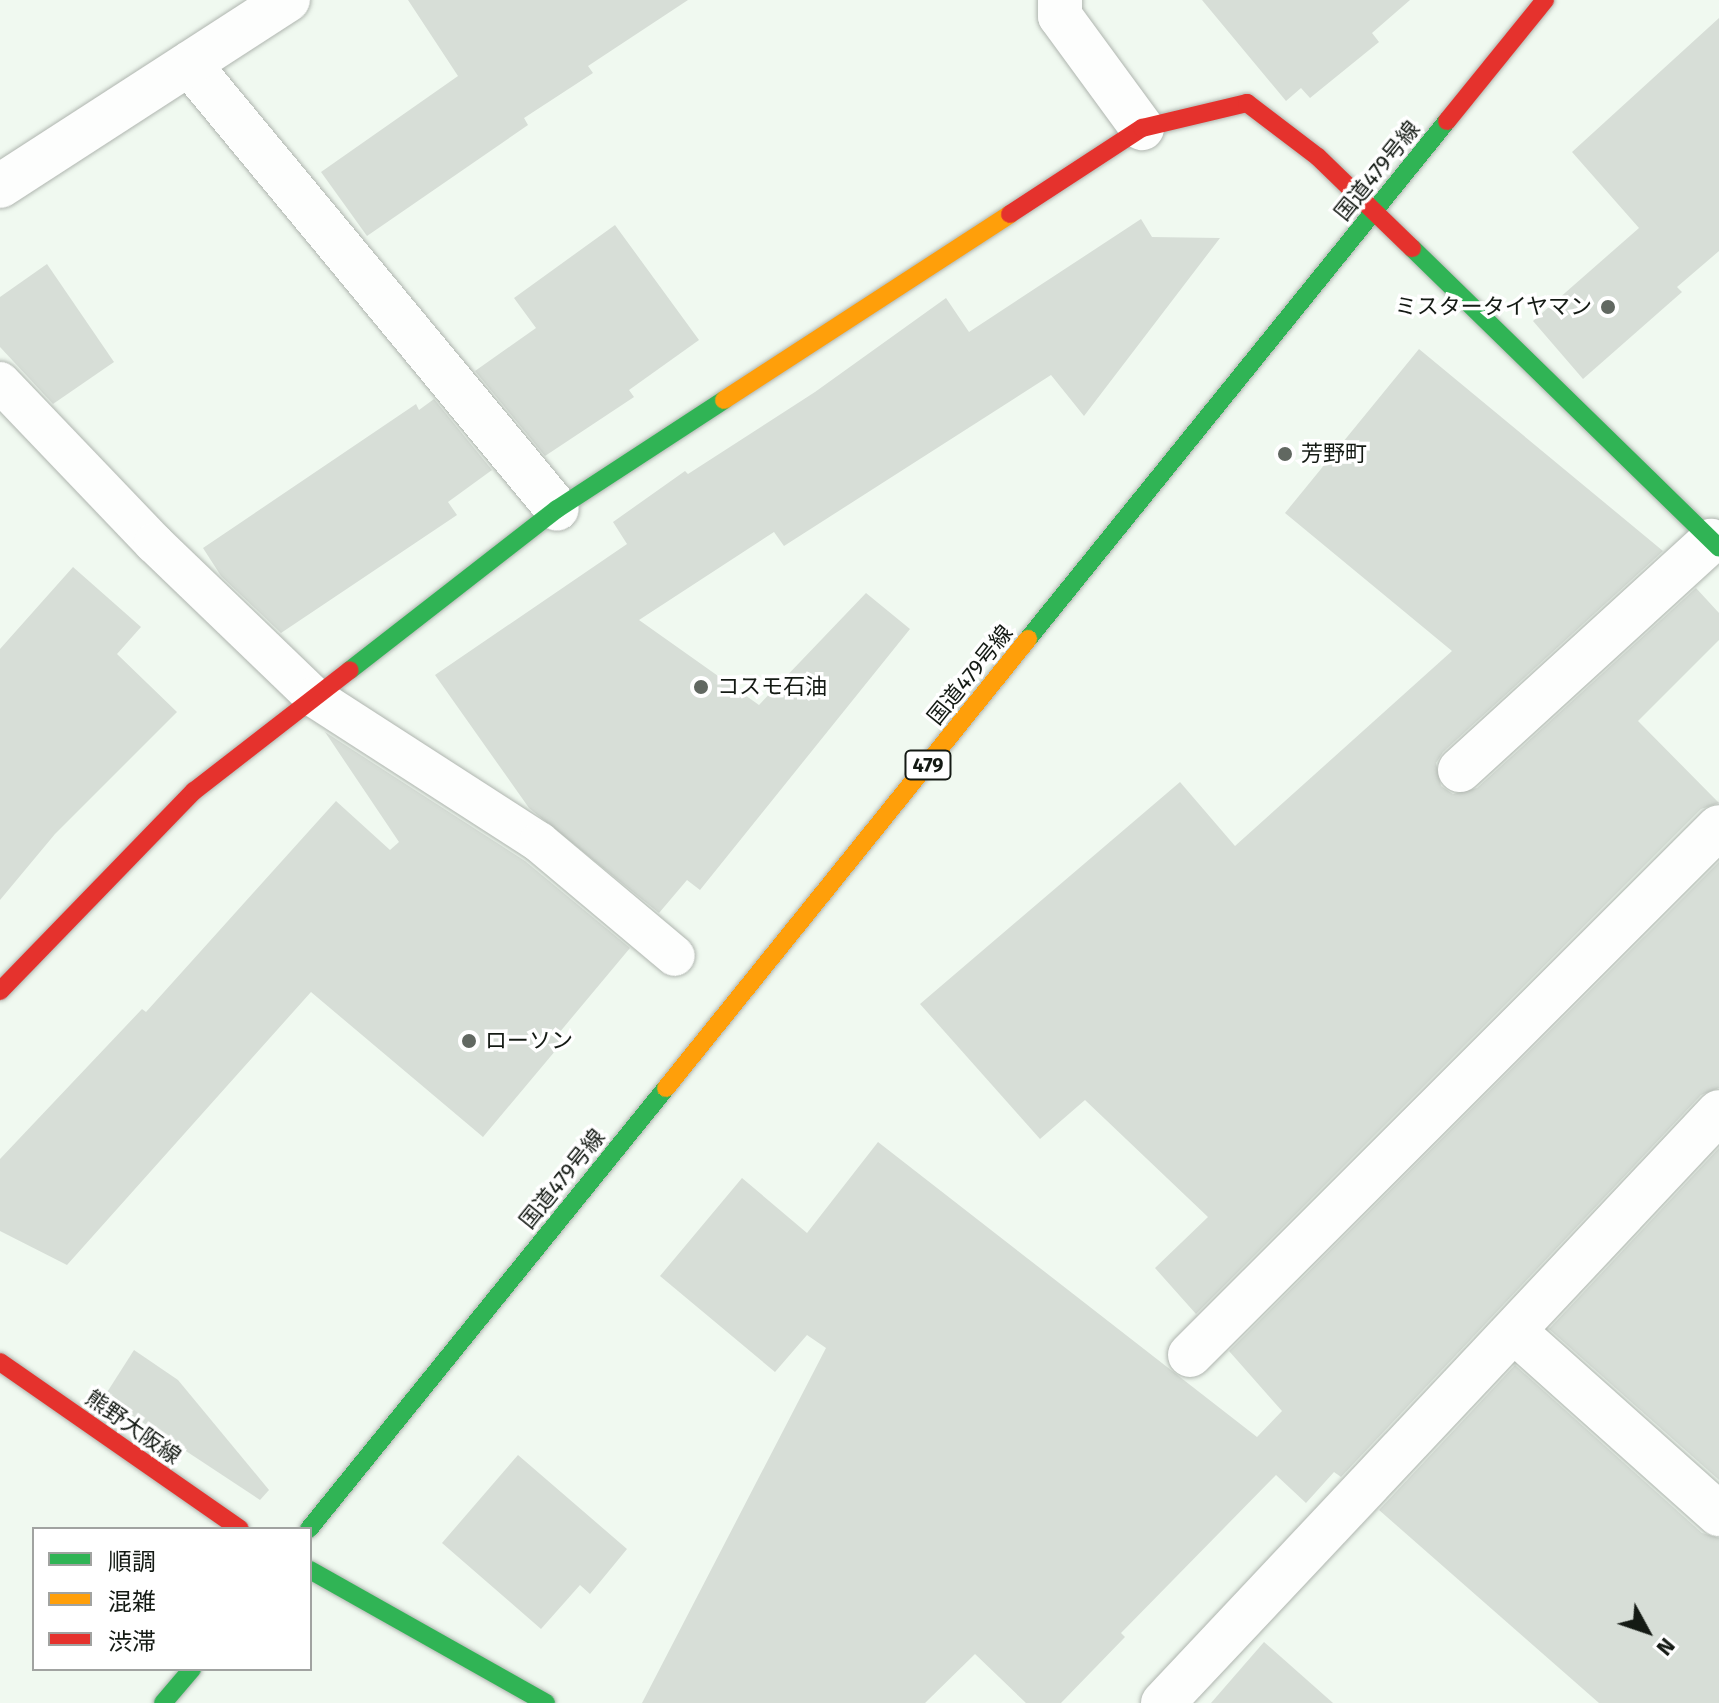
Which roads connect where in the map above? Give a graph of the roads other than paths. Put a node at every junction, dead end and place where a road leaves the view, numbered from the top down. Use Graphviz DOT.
graph roads {
  1 [pos="288,0"];
  2 [pos="1060,0"];
  3 [pos="1545,0"];
  4 [pos="189,64"];
  5 [pos="1142,128"];
  6 [pos="0,186"];
  7 [pos="1373,214"];
  8 [pos="0,382"];
  9 [pos="557,509"];
  10 [pos="1715,544"];
  11 [pos="314,697"];
  12 [pos="1460,770"];
  13 [pos="1719,827"];
  14 [pos="675,956"];
  15 [pos="0,991"];
  16 [pos="1712,1134"];
  17 [pos="1514,1331"];
  18 [pos="1190,1355"];
  19 [pos="0,1362"];
  20 [pos="1719,1514"];
  21 [pos="237,1527"];
  22 [pos="311,1527"];
  23 [pos="312,1571"];
  24 [pos="190,1671"];
  25 [pos="163,1703"];
  26 [pos="546,1703"];
  27 [pos="1163,1703"];
  1 -- 4 [label="street"];
  2 -- 5 [label="street"];
  3 -- 7 [label="main road, 国道479号線 / 479"];
  4 -- 6 [label="street"];
  4 -- 9 [label="street"];
  5 -- 7 [label="main road"];
  5 -- 9 [label="main road"];
  7 -- 10 [label="main road"];
  7 -- 22 [label="main road, 国道479号線 / 479"];
  8 -- 11 [label="lane"];
  9 -- 11 [label="main road"];
  10 -- 12 [label="street"];
  11 -- 14 [label="lane"];
  11 -- 15 [label="main road"];
  13 -- 18 [label="street"];
  16 -- 17 [label="street"];
  17 -- 20 [label="street"];
  17 -- 27 [label="street"];
  19 -- 21 [label="main road, 熊野大阪線"];
  23 -- 26 [label="main road"];
  24 -- 25 [label="main road"];
}
